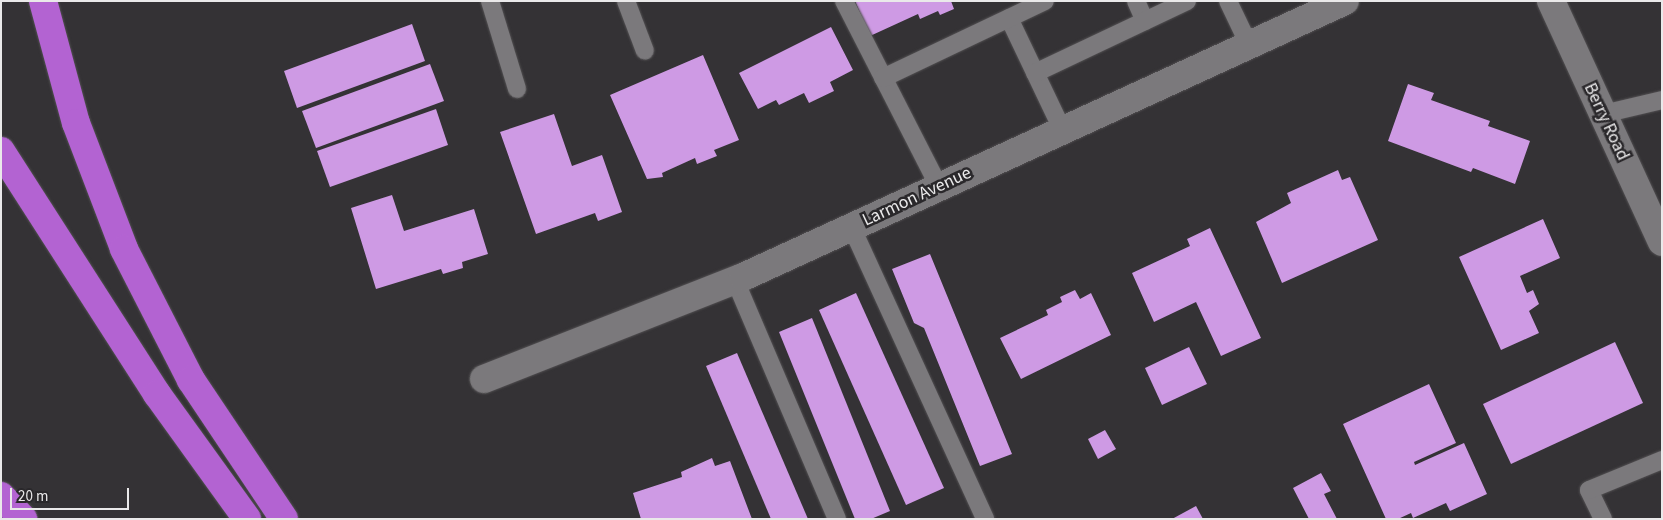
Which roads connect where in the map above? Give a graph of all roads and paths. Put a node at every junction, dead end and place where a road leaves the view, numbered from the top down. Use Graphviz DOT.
graph roads {
  1 [pos="43,1"];
  2 [pos="490,1"];
  3 [pos="626,1"];
  4 [pos="844,1"];
  5 [pos="1045,1"];
  6 [pos="1136,1"];
  7 [pos="1187,1"];
  8 [pos="1228,1"];
  9 [pos="1345,1"];
  10 [pos="1551,1"];
  11 [pos="1010,18"];
  12 [pos="1145,21"];
  13 [pos="1249,45"];
  14 [pos="645,51"];
  15 [pos="1035,72"];
  16 [pos="883,78"];
  17 [pos="517,89"];
  18 [pos="1662,100"];
  19 [pos="1603,114"];
  20 [pos="1062,130"];
  21 [pos="1,151"];
  22 [pos="939,187"];
  23 [pos="852,228"];
  24 [pos="1662,242"];
  25 [pos="735,280"];
  26 [pos="484,379"];
  27 [pos="1662,460"];
  28 [pos="1,496"];
  29 [pos="23,519"];
  30 [pos="247,519"];
  31 [pos="284,519"];
  32 [pos="836,519"];
  33 [pos="985,519"];
  34 [pos="1603,519"];
  1 -- 31 [label="highway"];
  2 -- 17 [label="lane"];
  3 -- 14 [label="lane"];
  4 -- 16 [label="lane"];
  5 -- 11 [label="lane"];
  6 -- 12 [label="lane"];
  7 -- 12 [label="lane"];
  8 -- 13 [label="lane"];
  9 -- 13 [label="street, Larmon Avenue"];
  10 -- 19 [label="street, Berry Road"];
  11 -- 15 [label="lane"];
  11 -- 16 [label="lane"];
  12 -- 15 [label="lane"];
  13 -- 20 [label="street, Larmon Avenue"];
  15 -- 20 [label="lane"];
  16 -- 22 [label="lane"];
  18 -- 19 [label="lane"];
  19 -- 24 [label="street, Berry Road"];
  20 -- 22 [label="street, Larmon Avenue"];
  21 -- 30 [label="highway"];
  22 -- 23 [label="street, Larmon Avenue"];
  23 -- 25 [label="street, Larmon Avenue"];
  23 -- 33 [label="lane"];
  25 -- 26 [label="street, Larmon Avenue"];
  25 -- 32 [label="lane"];
  27 -- 34 [label="lane"];
  28 -- 29 [label="highway"];
}
